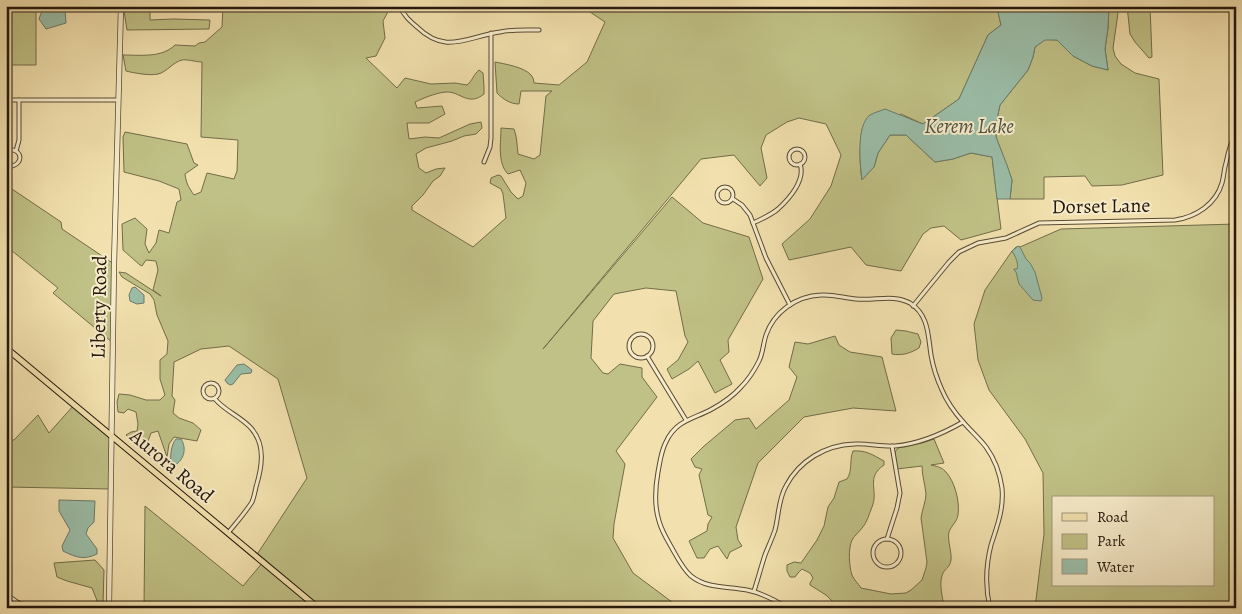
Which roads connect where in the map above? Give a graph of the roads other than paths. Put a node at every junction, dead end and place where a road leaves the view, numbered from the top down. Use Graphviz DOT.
graph roads {
  1 [pos="121,6"];
  2 [pos="400,6"];
  3 [pos="539,30"];
  4 [pos="491,33"];
  5 [pos="6,100"];
  6 [pos="19,100"];
  7 [pos="118,100"];
  8 [pos="1236,133"];
  9 [pos="16,150"];
  10 [pos="6,151"];
  11 [pos="484,162"];
  12 [pos="6,163"];
  13 [pos="800,164"];
  14 [pos="733,199"];
  15 [pos="753,222"];
  16 [pos="790,305"];
  17 [pos="913,306"];
  18 [pos="6,348"];
  19 [pos="647,356"];
  20 [pos="215,398"];
  21 [pos="686,420"];
  22 [pos="963,422"];
  23 [pos="112,436"];
  24 [pos="892,446"];
  25 [pos="228,532"];
  26 [pos="887,539"];
  27 [pos="6,540"];
  28 [pos="6,549"];
  29 [pos="754,592"];
  30 [pos="6,594"];
  31 [pos="28,608"];
  32 [pos="110,608"];
  33 [pos="318,608"];
  34 [pos="788,608"];
  35 [pos="990,608"];
  1 -- 7 [label="street, Liberty Road"];
  2 -- 4 [label="street"];
  3 -- 4 [label="street"];
  4 -- 11 [label="street"];
  5 -- 6 [label="street"];
  6 -- 7 [label="street"];
  6 -- 9 [label="street"];
  7 -- 23 [label="street, Liberty Road"];
  8 -- 17 [label="street, Dorset Lane"];
  9 -- 10 [label="street"];
  9 -- 12 [label="street"];
  13 -- 13 [label="street"];
  13 -- 15 [label="street"];
  14 -- 14 [label="street"];
  14 -- 15 [label="street"];
  15 -- 16 [label="street"];
  16 -- 17 [label="street"];
  16 -- 21 [label="street"];
  17 -- 22 [label="street"];
  18 -- 23 [label="main road, Aurora Road"];
  19 -- 19 [label="street"];
  19 -- 21 [label="street"];
  20 -- 20 [label="street"];
  20 -- 25 [label="street"];
  21 -- 29 [label="street"];
  22 -- 24 [label="street"];
  22 -- 35 [label="street"];
  23 -- 25 [label="main road, Aurora Road"];
  23 -- 32 [label="street, Liberty Road"];
  24 -- 26 [label="street"];
  24 -- 29 [label="street"];
  25 -- 33 [label="main road, Aurora Road"];
  26 -- 26 [label="street"];
  27 -- 28 [label="street"];
  29 -- 34 [label="street"];
  30 -- 31 [label="street"];
}
